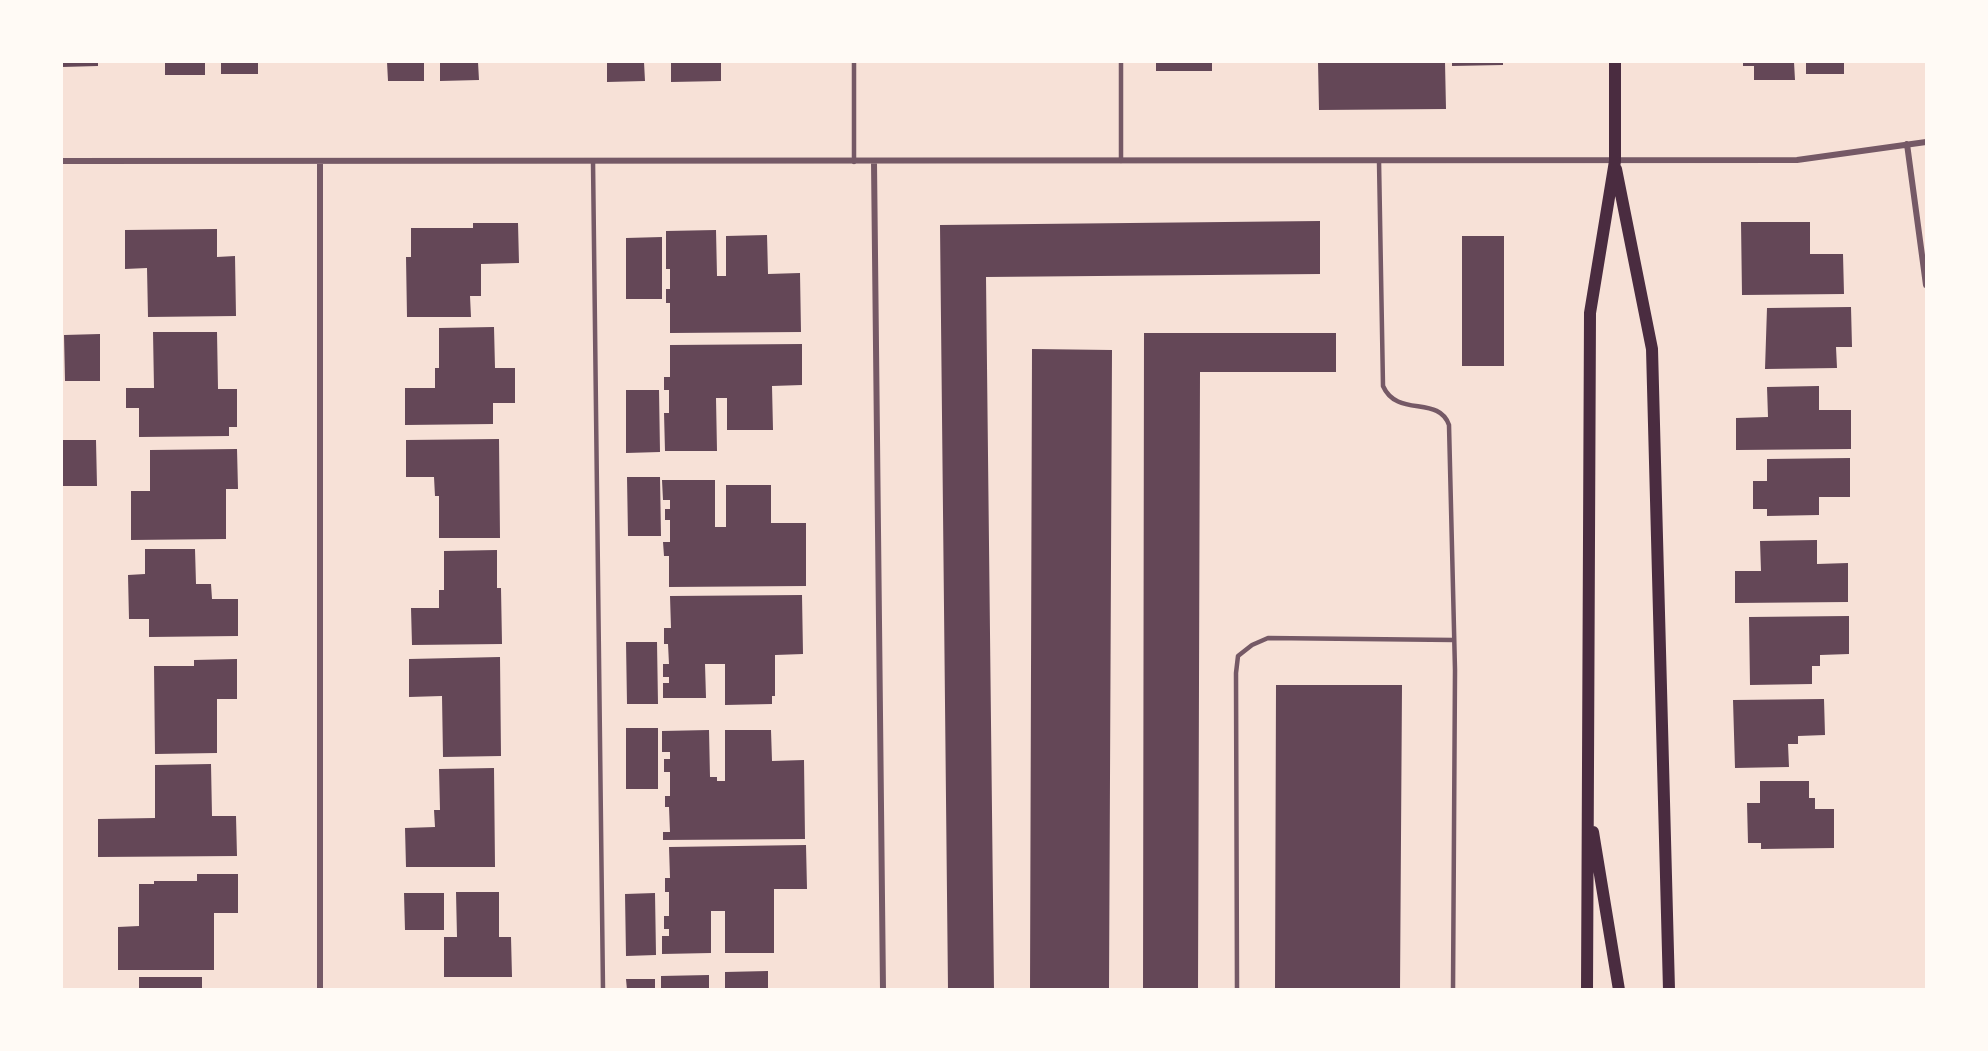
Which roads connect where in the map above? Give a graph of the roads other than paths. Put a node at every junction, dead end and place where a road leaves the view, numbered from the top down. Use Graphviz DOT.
graph roads {
  1 [pos="854,62"];
  2 [pos="1121,62"];
  3 [pos="1615,62"];
  4 [pos="1926,142"];
  5 [pos="1907,144"];
  6 [pos="62,161"];
  7 [pos="320,161"];
  8 [pos="593,161"];
  9 [pos="1379,161"];
  10 [pos="1615,161"];
  11 [pos="854,162"];
  12 [pos="874,162"];
  13 [pos="1121,162"];
  14 [pos="1926,285"];
  15 [pos="1454,640"];
  16 [pos="1587,795"];
  17 [pos="320,990"];
  18 [pos="603,990"];
  19 [pos="883,990"];
  20 [pos="1238,990"];
  21 [pos="1453,990"];
  22 [pos="1587,990"];
  23 [pos="1619,990"];
  24 [pos="1669,990"];
  1 -- 11 [label="lane"];
  2 -- 13 [label="lane"];
  3 -- 10 [label="main road"];
  4 -- 5 [label="street"];
  5 -- 10 [label="street"];
  5 -- 14 [label="street"];
  6 -- 7 [label="street"];
  7 -- 8 [label="street"];
  7 -- 17 [label="street"];
  8 -- 11 [label="street"];
  8 -- 18 [label="lane"];
  9 -- 10 [label="street"];
  9 -- 13 [label="street"];
  9 -- 15 [label="lane"];
  10 -- 16 [label="main road"];
  10 -- 24 [label="main road"];
  11 -- 12 [label="street"];
  12 -- 13 [label="street"];
  12 -- 19 [label="street"];
  15 -- 20 [label="lane"];
  15 -- 21 [label="lane"];
  16 -- 22 [label="main road"];
  16 -- 23 [label="main road"];
}
